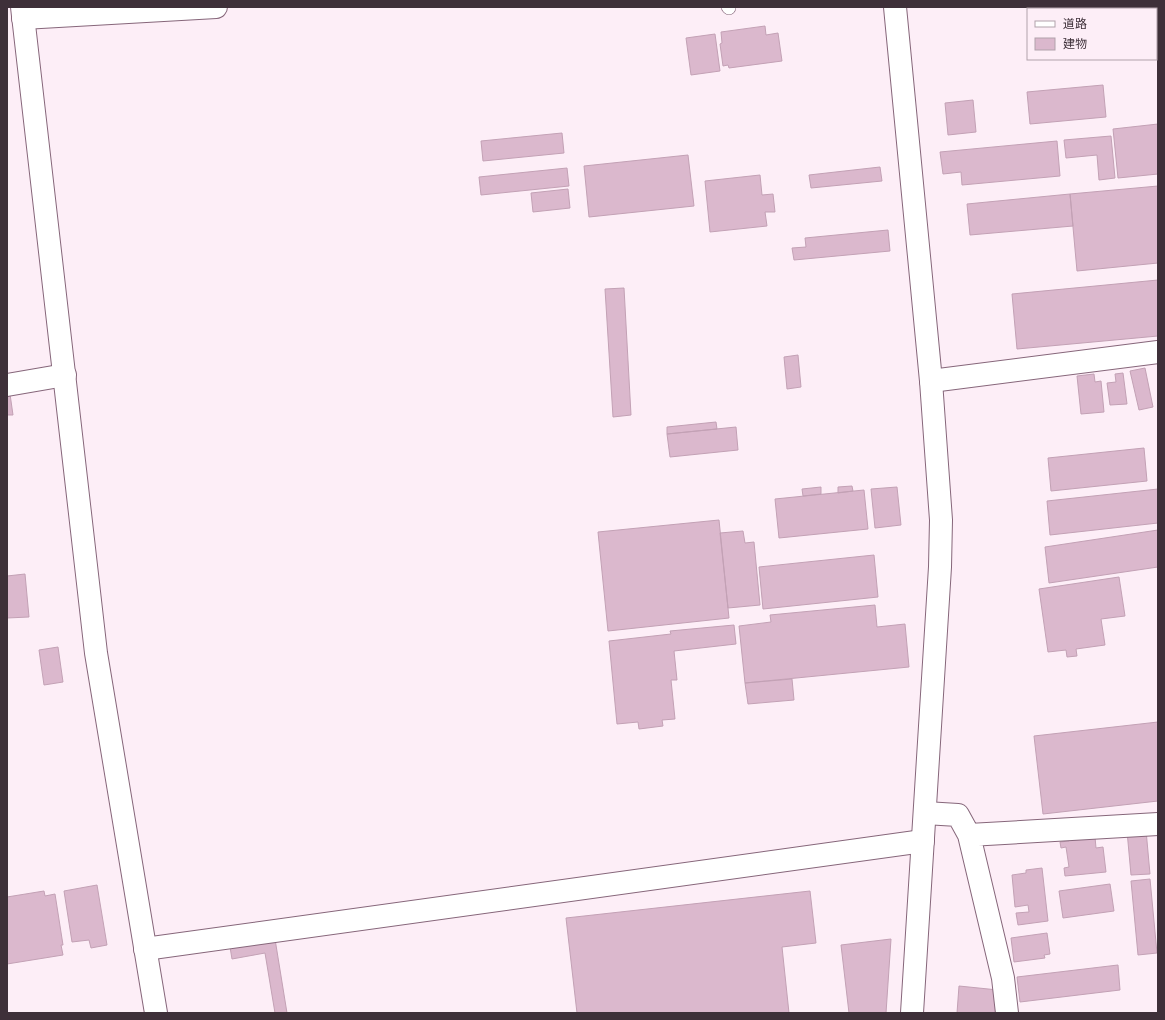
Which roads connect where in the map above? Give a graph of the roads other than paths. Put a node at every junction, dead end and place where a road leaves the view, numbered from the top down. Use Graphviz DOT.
graph roads {
  1 [pos="216,7"];
  2 [pos="895,7"];
  3 [pos="22,12"];
  4 [pos="1158,352"];
  5 [pos="64,375"];
  6 [pos="931,381"];
  7 [pos="7,385"];
  8 [pos="925,813"];
  9 [pos="1158,824"];
  10 [pos="969,834"];
  11 [pos="923,840"];
  12 [pos="145,949"];
  13 [pos="156,1013"];
  14 [pos="912,1013"];
  15 [pos="1007,1013"];
  1 -- 3 [label="street"];
  2 -- 6 [label="street"];
  3 -- 5 [label="street"];
  4 -- 6 [label="street"];
  5 -- 7 [label="street"];
  5 -- 12 [label="street"];
  6 -- 8 [label="street"];
  8 -- 10 [label="street"];
  8 -- 11 [label="street"];
  9 -- 10 [label="street"];
  10 -- 15 [label="street"];
  11 -- 12 [label="street"];
  11 -- 14 [label="street"];
  12 -- 13 [label="street"];
}
